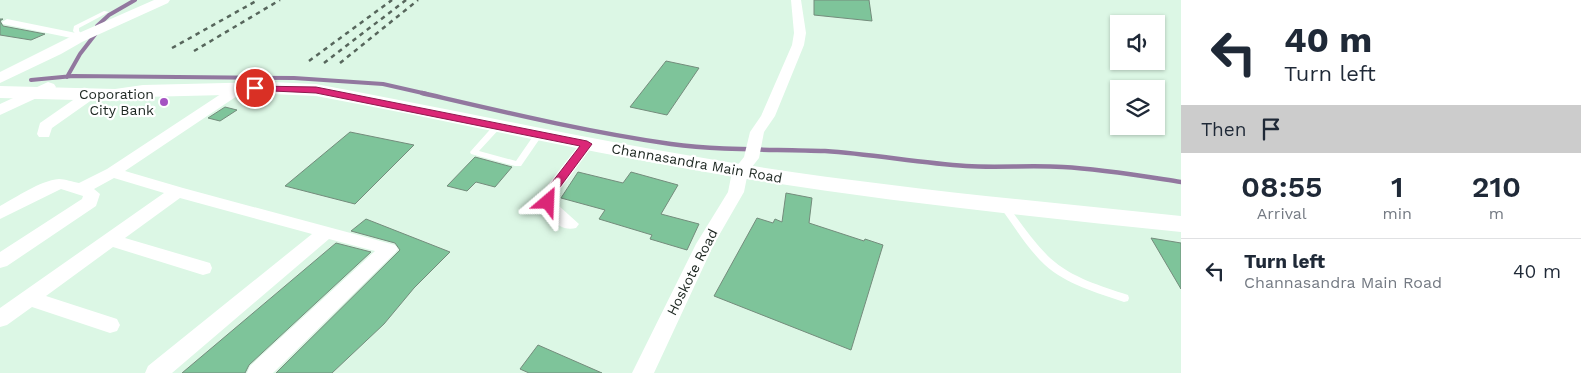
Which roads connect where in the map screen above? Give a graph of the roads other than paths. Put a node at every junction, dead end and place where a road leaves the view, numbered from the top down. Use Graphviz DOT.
graph roads {
  1 [pos="164,0"];
  2 [pos="796,0"];
  3 [pos="106,12"];
  4 [pos="7,22"];
  5 [pos="81,37"];
  6 [pos="0,85"];
  7 [pos="238,89"];
  8 [pos="42,90"];
  9 [pos="143,91"];
  10 [pos="92,94"];
  11 [pos="0,110"];
  12 [pos="498,126"];
  13 [pos="44,134"];
  14 [pos="539,134"];
  15 [pos="587,144"];
  16 [pos="746,165"];
  17 [pos="113,172"];
  18 [pos="81,189"];
  19 [pos="177,192"];
  20 [pos="1003,205"];
  21 [pos="0,213"];
  22 [pos="570,224"];
  23 [pos="1181,224"];
  24 [pos="327,231"];
  25 [pos="111,240"];
  26 [pos="0,260"];
  27 [pos="203,268"];
  28 [pos="30,298"];
  29 [pos="1124,298"];
  30 [pos="0,319"];
  31 [pos="110,325"];
  32 [pos="156,373"];
  33 [pos="258,373"];
  34 [pos="643,373"];
  1 -- 5 [label="street"];
  2 -- 16 [label="street, Hoskote Road"];
  3 -- 5 [label="lane"];
  4 -- 5 [label="street"];
  5 -- 6 [label="street"];
  6 -- 8 [label="main road, Channasandra Main Road"];
  7 -- 9 [label="main road, Channasandra Main Road"];
  7 -- 12 [label="main road, Channasandra Main Road"];
  7 -- 17 [label="street"];
  8 -- 9 [label="main road"];
  8 -- 10 [label="main road, Channasandra Main Road"];
  8 -- 11 [label="street, Channasandra Main Road"];
  9 -- 10 [label="main road, Channasandra Main Road"];
  10 -- 13 [label="street"];
  12 -- 14 [label="main road, Channasandra Main Road"];
  12 -- 14 [label="lane"];
  14 -- 15 [label="main road, Channasandra Main Road"];
  15 -- 16 [label="main road, Channasandra Main Road"];
  15 -- 22 [label="street"];
  16 -- 20 [label="main road, Channasandra Main Road"];
  16 -- 34 [label="street, Hoskote Road"];
  17 -- 18 [label="street"];
  17 -- 19 [label="street"];
  18 -- 21 [label="street"];
  18 -- 26 [label="street"];
  19 -- 24 [label="street"];
  19 -- 25 [label="street"];
  20 -- 23 [label="main road, Channasandra Main Road"];
  20 -- 29 [label="lane"];
  24 -- 32 [label="street"];
  24 -- 33 [label="street"];
  25 -- 27 [label="street"];
  25 -- 28 [label="street"];
  28 -- 30 [label="street"];
  28 -- 31 [label="street"];
}
